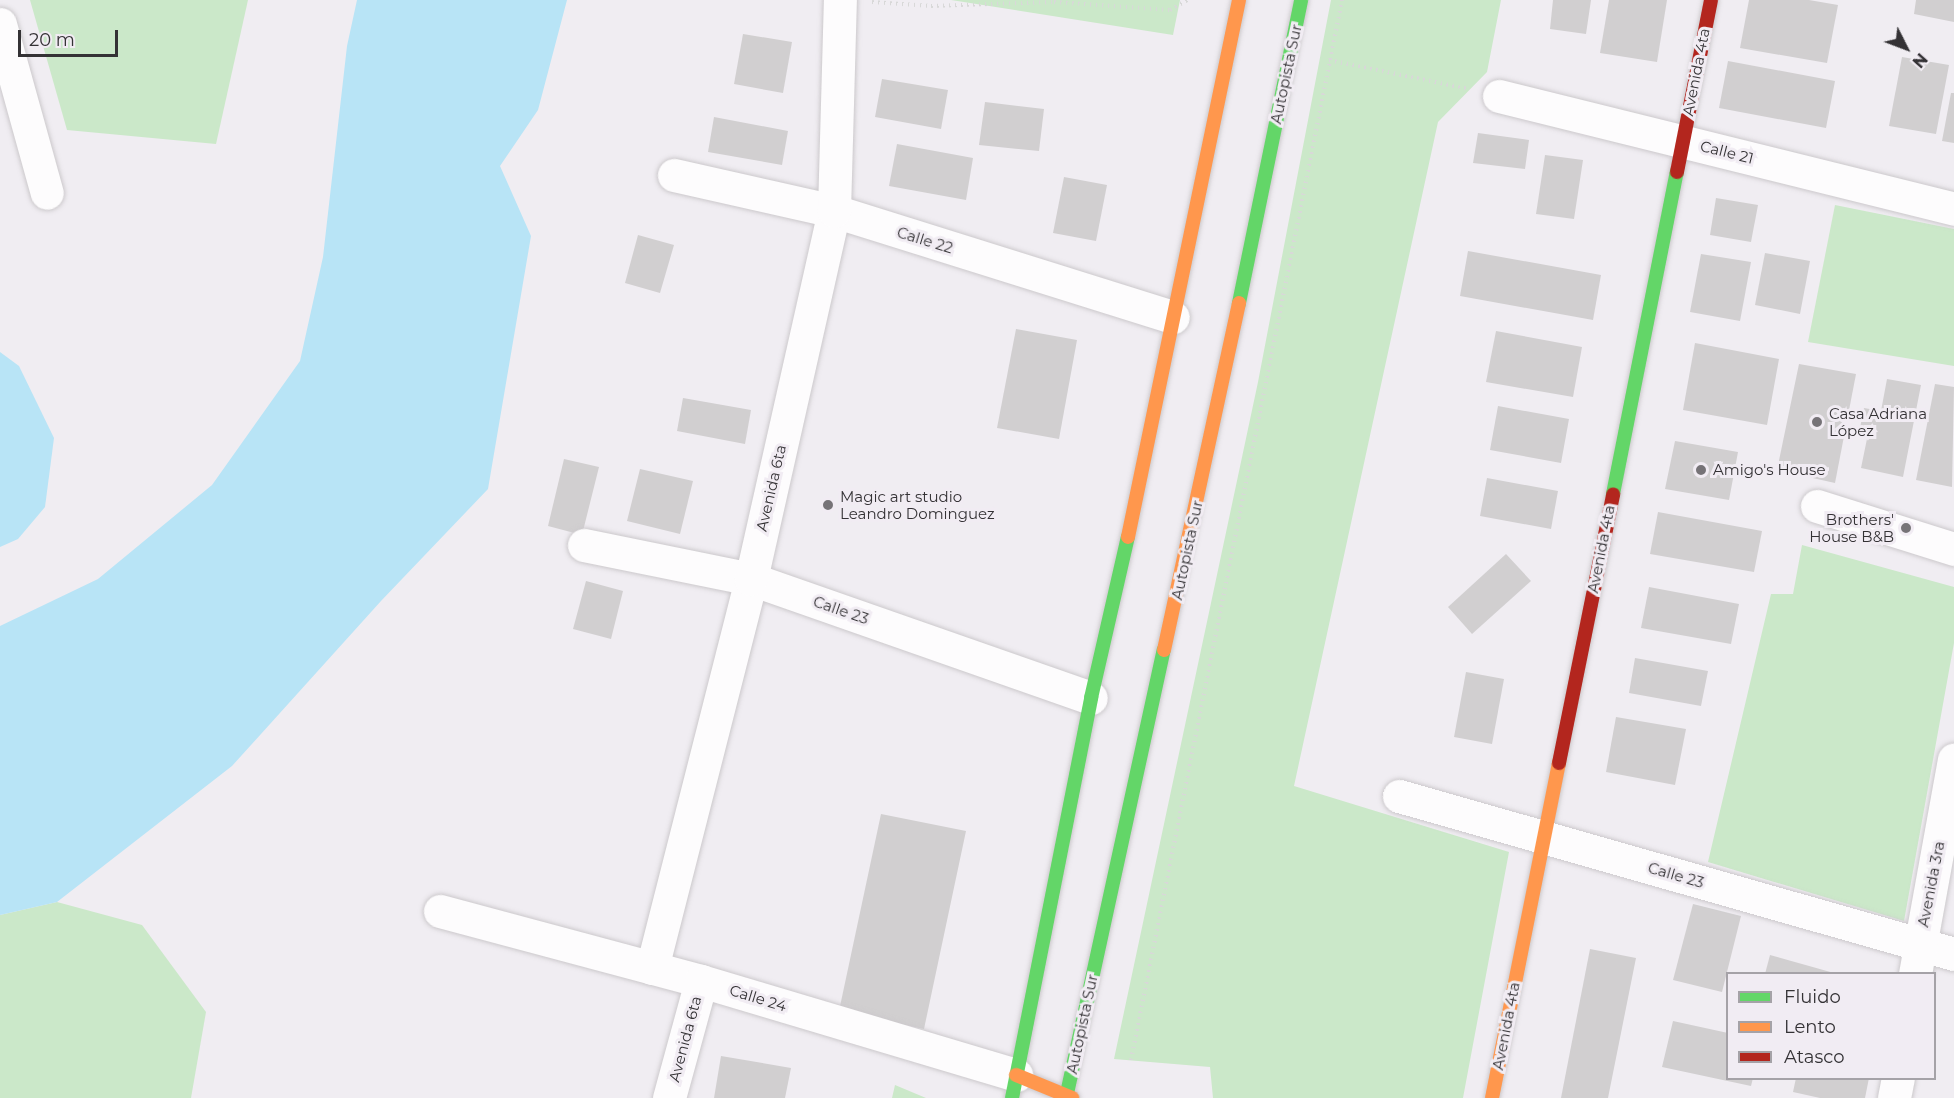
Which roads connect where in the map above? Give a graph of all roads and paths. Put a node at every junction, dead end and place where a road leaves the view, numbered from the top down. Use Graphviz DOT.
graph roads {
  1 [pos="1187,0"];
  2 [pos="1239,0"];
  3 [pos="1301,0"];
  4 [pos="1342,0"];
  5 [pos="1711,0"];
  6 [pos="855,1"];
  7 [pos="0,24"];
  8 [pos="1290,52"];
  9 [pos="1330,60"];
  10 [pos="1499,96"];
  11 [pos="1683,140"];
  12 [pos="675,175"];
  13 [pos="47,193"];
  14 [pos="1954,209"];
  15 [pos="834,211"];
  16 [pos="1173,318"];
  17 [pos="1817,507"];
  18 [pos="584,545"];
  19 [pos="1954,549"];
  20 [pos="751,579"];
  21 [pos="1091,698"];
  22 [pos="1954,760"];
  23 [pos="1399,796"];
  24 [pos="1544,838"];
  25 [pos="440,911"];
  26 [pos="1954,954"];
  27 [pos="1917,959"];
  28 [pos="652,968"];
  29 [pos="701,981"];
  30 [pos="1131,1060"];
  31 [pos="1898,1080"];
  32 [pos="1014,1087"];
  33 [pos="1068,1097"];
  34 [pos="669,1098"];
  35 [pos="1492,1098"];
  36 [pos="1894,1098"];
  1 -- 6 [label="path"];
  2 -- 16 [label="main road"];
  3 -- 8 [label="main road, Autopista Sur"];
  4 -- 9 [label="path"];
  5 -- 11 [label="main road, Avenida 4ta"];
  6 -- 15 [label="street, Avenida 6ta"];
  7 -- 13 [label="street"];
  8 -- 9 [label="path"];
  8 -- 33 [label="main road, Autopista Sur"];
  9 -- 10 [label="path"];
  9 -- 30 [label="path"];
  10 -- 11 [label="street, Calle 21"];
  11 -- 14 [label="street, Calle 21"];
  11 -- 24 [label="main road, Avenida 4ta"];
  12 -- 15 [label="street, Calle 22"];
  15 -- 16 [label="street, Calle 22"];
  15 -- 20 [label="street, Avenida 6ta"];
  16 -- 21 [label="main road"];
  17 -- 19 [label="street"];
  18 -- 20 [label="street, Calle 23"];
  20 -- 21 [label="street, Calle 23"];
  20 -- 28 [label="street, Avenida 6ta"];
  21 -- 32 [label="main road"];
  22 -- 27 [label="street, Avenida 3ra"];
  23 -- 24 [label="street, Calle 23"];
  24 -- 27 [label="street, Calle 23"];
  24 -- 35 [label="main road, Avenida 4ta"];
  25 -- 28 [label="street, Calle 24"];
  26 -- 27 [label="street, Calle 23"];
  28 -- 29 [label="street, Calle 24"];
  29 -- 32 [label="street, Calle 24"];
  29 -- 34 [label="street, Avenida 6ta"];
  31 -- 36 [label="street"];
  32 -- 33 [label="main road, Calle 24"];
}
